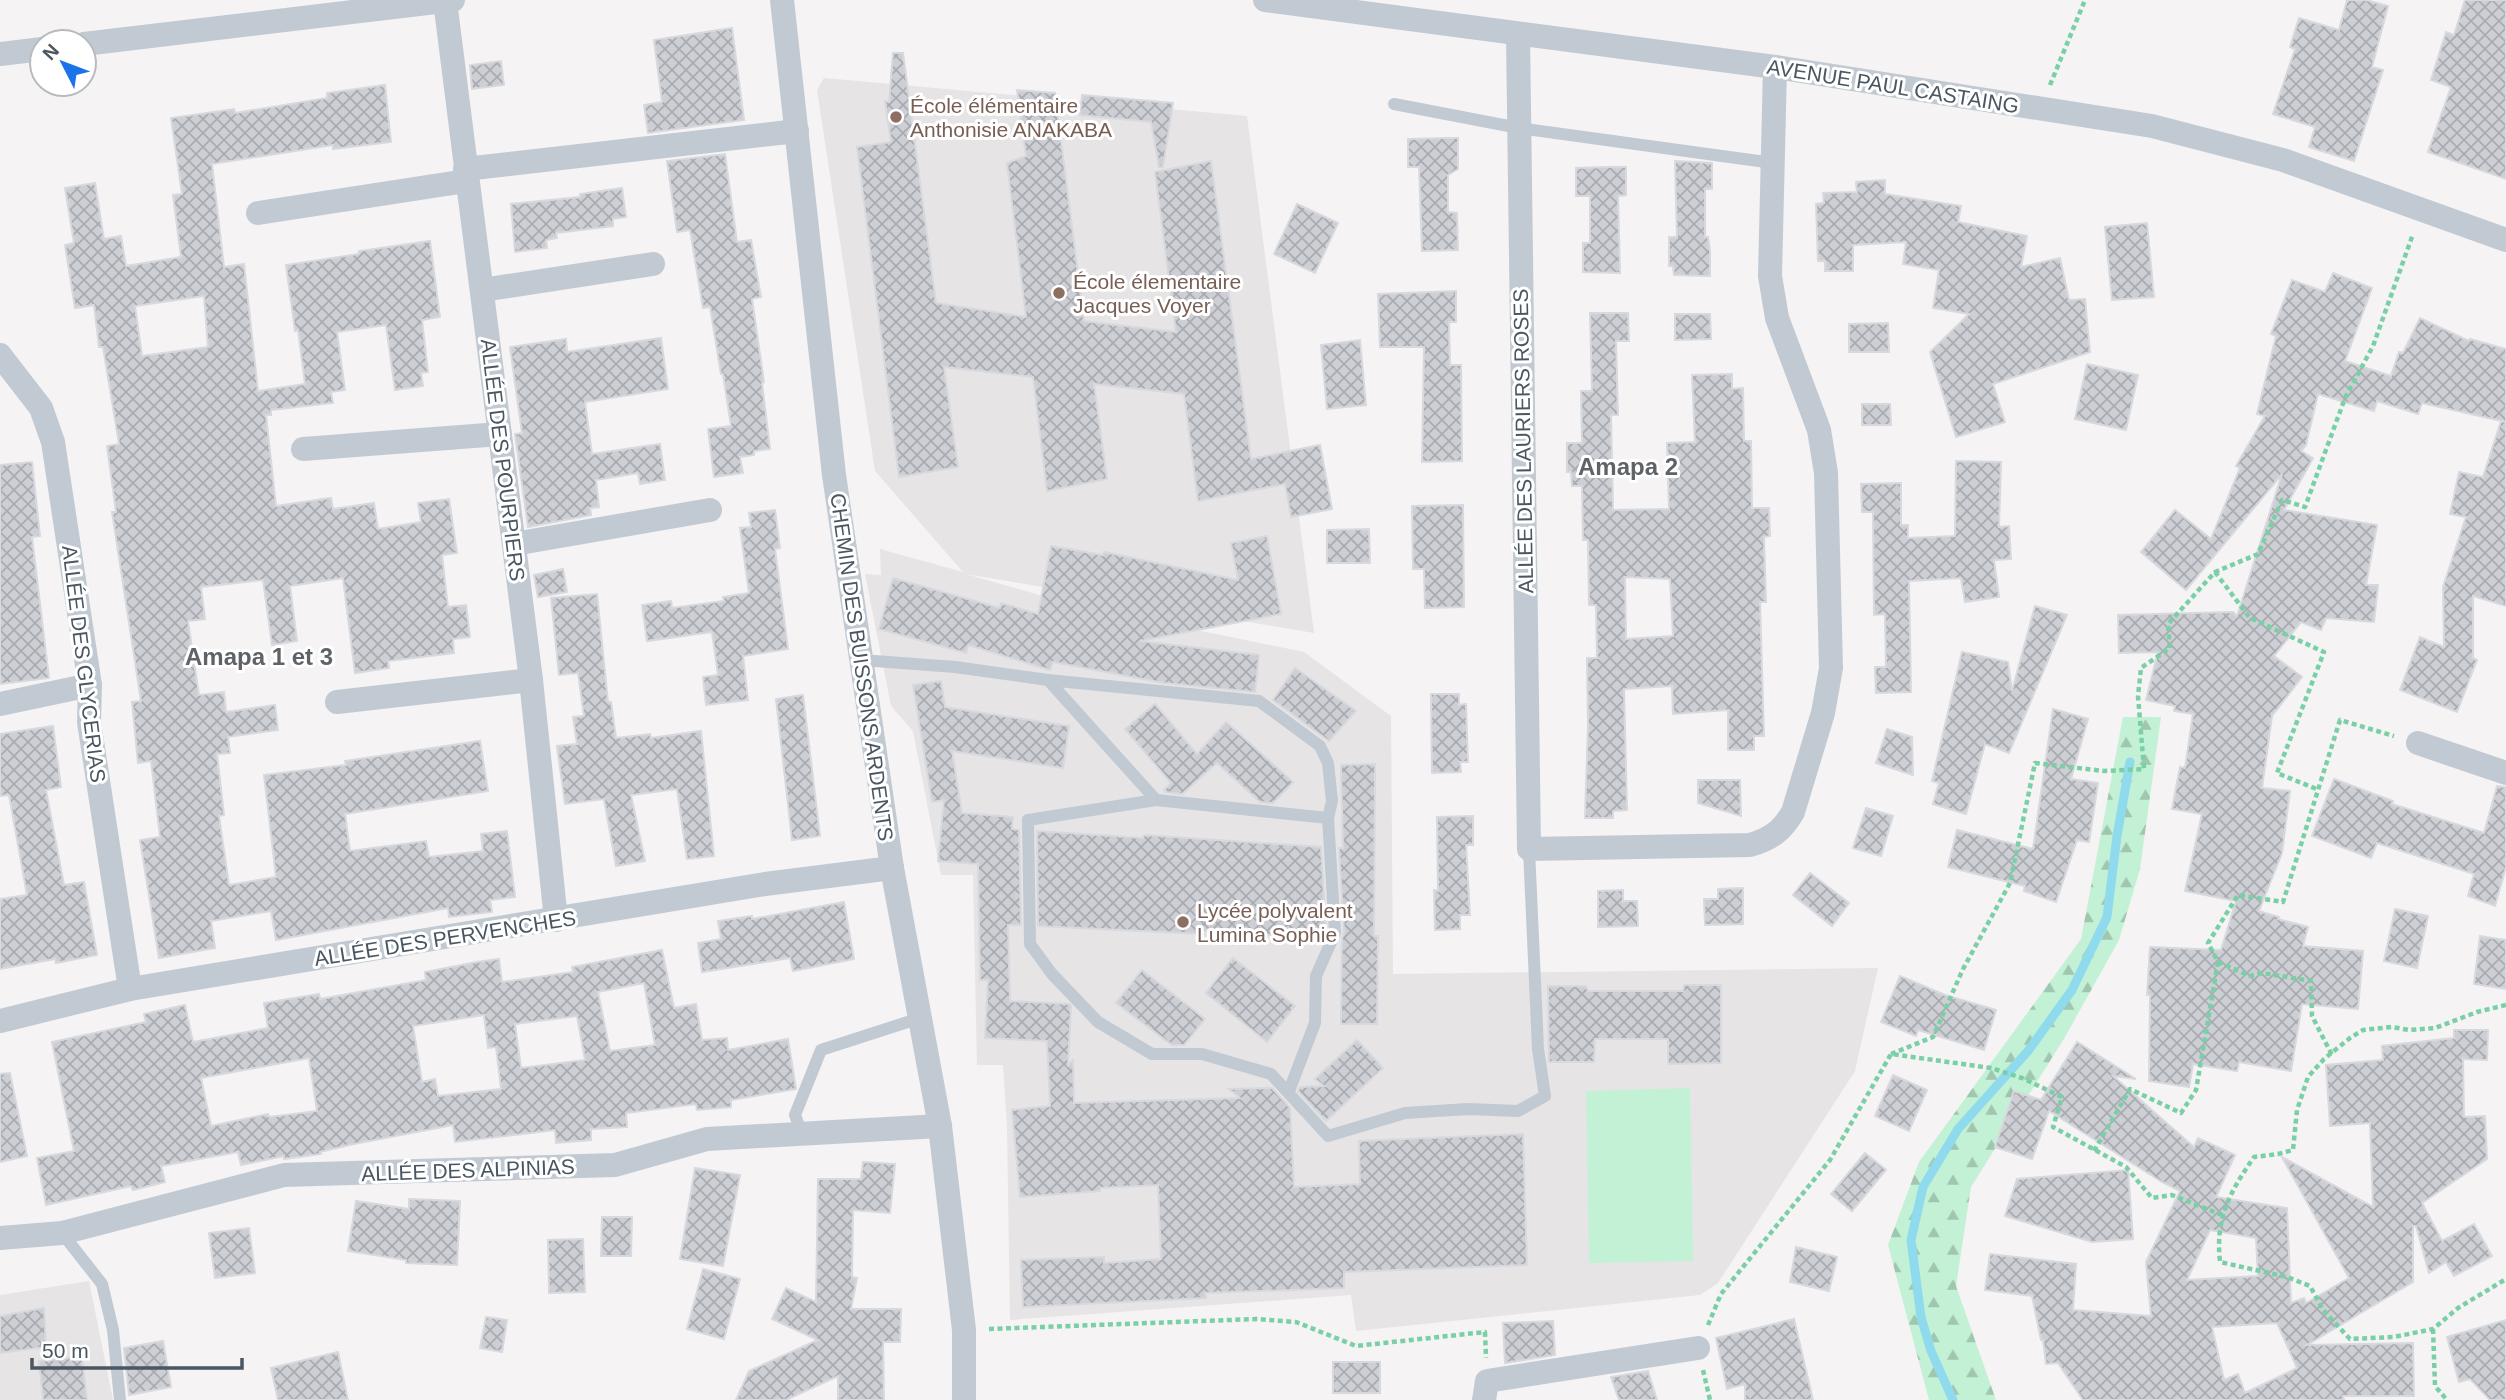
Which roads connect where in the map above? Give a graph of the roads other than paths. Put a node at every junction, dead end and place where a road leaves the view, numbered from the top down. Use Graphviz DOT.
graph roads {
  1 [pos="782,0"];
  2 [pos="1265,0"];
  3 [pos="449,1"];
  4 [pos="1518,34"];
  5 [pos="98,42"];
  6 [pos="28,51"];
  7 [pos="0,54"];
  8 [pos="1775,67"];
  9 [pos="1394,104"];
  10 [pos="1519,128"];
  11 [pos="797,131"];
  12 [pos="1773,163"];
  13 [pos="465,175"];
  14 [pos="258,213"];
  15 [pos="2506,240"];
  16 [pos="653,264"];
  17 [pos="482,290"];
  18 [pos="0,355"];
  19 [pos="500,434"];
  20 [pos="303,449"];
  21 [pos="710,510"];
  22 [pos="514,544"];
  23 [pos="861,660"];
  24 [pos="531,680"];
  25 [pos="1048,680"];
  26 [pos="90,685"];
  27 [pos="337,702"];
  28 [pos="0,704"];
  29 [pos="2418,743"];
  30 [pos="2506,773"];
  31 [pos="1156,800"];
  32 [pos="1328,818"];
  33 [pos="1529,849"];
  34 [pos="892,868"];
  35 [pos="556,920"];
  36 [pos="130,989"];
  37 [pos="920,1018"];
  38 [pos="0,1021"];
  39 [pos="1289,1091"];
  40 [pos="940,1126"];
  41 [pos="802,1134"];
  42 [pos="62,1233"];
  43 [pos="0,1238"];
  44 [pos="1698,1348"];
  45 [pos="1485,1391"];
  46 [pos="120,1400"];
  47 [pos="964,1400"];
  1 -- 11 [label="street, CHEMIN DES BUISSONS ARDENTS"];
  2 -- 4 [label="street, AVENUE PAUL CASTAING"];
  3 -- 5 [label="street"];
  3 -- 13 [label="street, ALLÉE DES POURPIERS"];
  4 -- 8 [label="street, AVENUE PAUL CASTAING"];
  4 -- 10 [label="street, ALLÉE DES LAURIERS ROSES"];
  6 -- 7 [label="street"];
  8 -- 12 [label="street"];
  8 -- 15 [label="street, AVENUE PAUL CASTAING"];
  9 -- 10 [label="lane"];
  10 -- 12 [label="lane"];
  10 -- 33 [label="street, ALLÉE DES LAURIERS ROSES"];
  11 -- 13 [label="street"];
  11 -- 23 [label="street, CHEMIN DES BUISSONS ARDENTS"];
  12 -- 33 [label="street"];
  13 -- 14 [label="street"];
  13 -- 17 [label="street, ALLÉE DES POURPIERS"];
  16 -- 17 [label="street"];
  17 -- 19 [label="street, ALLÉE DES POURPIERS"];
  18 -- 26 [label="street, ALLÉE DES GLYCERIAS"];
  19 -- 20 [label="street"];
  19 -- 22 [label="street, ALLÉE DES POURPIERS"];
  21 -- 22 [label="street"];
  22 -- 24 [label="street, ALLÉE DES POURPIERS"];
  23 -- 25 [label="lane"];
  23 -- 34 [label="street, CHEMIN DES BUISSONS ARDENTS"];
  24 -- 27 [label="street"];
  24 -- 35 [label="street, ALLÉE DES POURPIERS"];
  25 -- 31 [label="lane"];
  25 -- 32 [label="lane"];
  26 -- 28 [label="street"];
  26 -- 36 [label="street, ALLÉE DES GLYCERIAS"];
  29 -- 30 [label="street"];
  31 -- 32 [label="lane"];
  31 -- 39 [label="lane"];
  32 -- 39 [label="lane"];
  33 -- 39 [label="lane"];
  34 -- 35 [label="street, ALLÉE DES PERVENCHES"];
  34 -- 37 [label="street, CHEMIN DES BUISSONS ARDENTS"];
  35 -- 36 [label="street, ALLÉE DES PERVENCHES"];
  36 -- 38 [label="street, ALLÉE DES PERVENCHES"];
  37 -- 40 [label="street, CHEMIN DES BUISSONS ARDENTS"];
  37 -- 41 [label="lane"];
  40 -- 41 [label="street, ALLÉE DES ALPINIAS"];
  40 -- 47 [label="street, CHEMIN DES BUISSONS ARDENTS"];
  41 -- 42 [label="street, ALLÉE DES ALPINIAS"];
  42 -- 43 [label="street, ALLÉE DES ALPINIAS"];
  42 -- 46 [label="lane"];
  44 -- 45 [label="street"];
}
